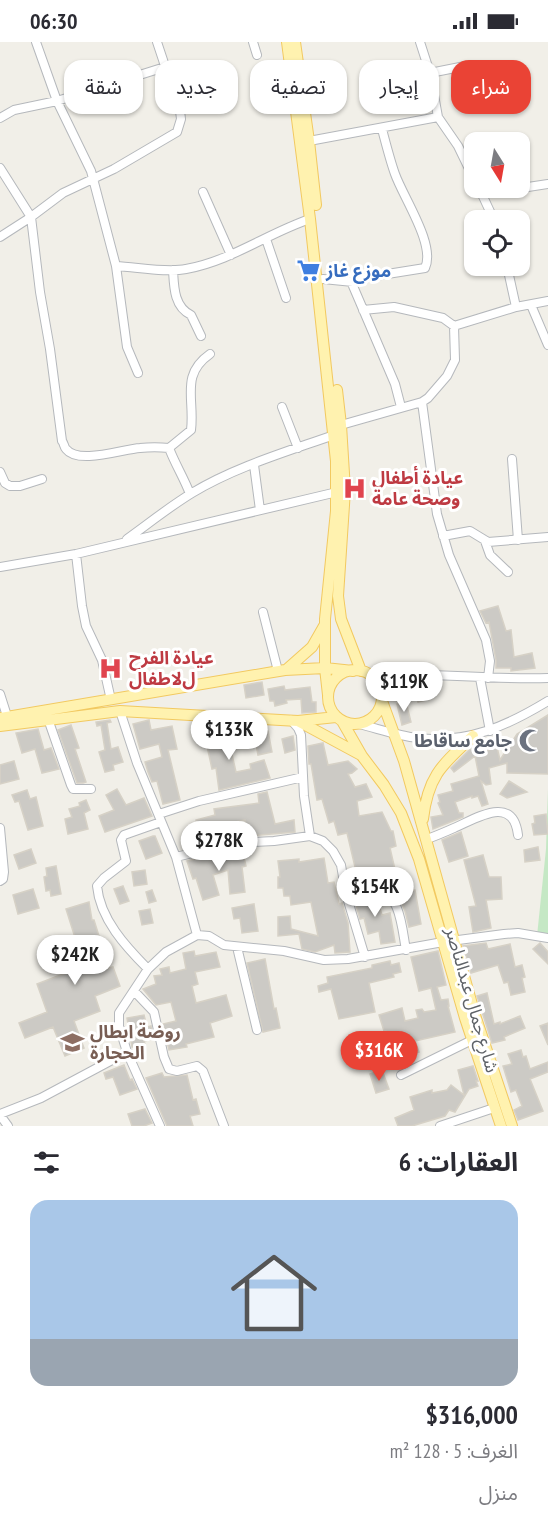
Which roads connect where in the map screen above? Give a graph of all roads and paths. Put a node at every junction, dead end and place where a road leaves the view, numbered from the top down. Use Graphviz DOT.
graph roads {
  1 [pos="36,42"];
  2 [pos="157,42"];
  3 [pos="253,42"];
  4 [pos="287,42"];
  5 [pos="295,42"];
  6 [pos="420,42"];
  7 [pos="257,54"];
  8 [pos="163,60"];
  9 [pos="426,60"];
  10 [pos="155,71"];
  11 [pos="57,101"];
  12 [pos="179,114"];
  13 [pos="437,114"];
  14 [pos="438,117"];
  15 [pos="0,118"];
  16 [pos="382,129"];
  17 [pos="309,141"];
  18 [pos="464,158"];
  19 [pos="0,168"];
  20 [pos="93,179"];
  21 [pos="548,184"];
  22 [pos="530,187"];
  23 [pos="203,192"];
  24 [pos="31,217"];
  25 [pos="310,219"];
  26 [pos="0,237"];
  27 [pos="266,239"];
  28 [pos="231,255"];
  29 [pos="116,266"];
  30 [pos="173,270"];
  31 [pos="509,276"];
  32 [pos="323,279"];
  33 [pos="353,282"];
  34 [pos="286,298"];
  35 [pos="548,301"];
  36 [pos="531,305"];
  37 [pos="516,307"];
  38 [pos="363,310"];
  39 [pos="454,326"];
  40 [pos="201,336"];
  41 [pos="548,345"];
  42 [pos="210,354"];
  43 [pos="138,373"];
  44 [pos="422,402"];
  45 [pos="282,407"];
  46 [pos="401,407"];
  47 [pos="341,425"];
  48 [pos="334,435"];
  49 [pos="169,448"];
  50 [pos="297,448"];
  51 [pos="512,459"];
  52 [pos="254,465"];
  53 [pos="0,471"];
  54 [pos="42,479"];
  55 [pos="337,492"];
  56 [pos="190,494"];
  57 [pos="260,510"];
  58 [pos="443,536"];
  59 [pos="548,537"];
  60 [pos="518,540"];
  61 [pos="484,542"];
  62 [pos="121,543"];
  63 [pos="76,554"];
  64 [pos="0,567"];
  65 [pos="508,572"];
  66 [pos="263,612"];
  67 [pos="325,626"];
  68 [pos="325,668"];
  69 [pos="282,671"];
  70 [pos="362,672"];
  71 [pos="484,678"];
  72 [pos="548,678"];
  73 [pos="0,694"];
  74 [pos="328,695"];
  75 [pos="111,700"];
  76 [pos="382,701"];
  77 [pos="548,701"];
  78 [pos="120,711"];
  79 [pos="4,717"];
  80 [pos="48,719"];
  81 [pos="339,719"];
  82 [pos="294,721"];
  83 [pos="359,724"];
  84 [pos="0,726"];
  85 [pos="490,730"];
  86 [pos="395,734"];
  87 [pos="473,736"];
  88 [pos="362,756"];
  89 [pos="303,777"];
  90 [pos="91,789"];
  91 [pos="160,818"];
  92 [pos="423,826"];
  93 [pos="0,828"];
  94 [pos="518,835"];
  95 [pos="310,836"];
  96 [pos="427,840"];
  97 [pos="176,857"];
  98 [pos="0,881"];
  99 [pos="346,894"];
  100 [pos="197,935"];
  101 [pos="548,938"];
  102 [pos="455,941"];
  103 [pos="443,942"];
  104 [pos="237,946"];
  105 [pos="406,950"];
  106 [pos="365,957"];
  107 [pos="148,969"];
  108 [pos="134,992"];
  109 [pos="257,1030"];
  110 [pos="472,1040"];
  111 [pos="127,1052"];
  112 [pos="401,1075"];
  113 [pos="494,1108"];
  114 [pos="0,1114"];
  115 [pos="8,1126"];
  116 [pos="160,1126"];
  117 [pos="224,1126"];
  118 [pos="440,1126"];
  119 [pos="501,1126"];
  120 [pos="512,1126"];
  1 -- 11 [label="street"];
  2 -- 8 [label="street"];
  3 -- 7 [label="street"];
  4 -- 25 [label="main road"];
  5 -- 17 [label="main road"];
  6 -- 9 [label="street"];
  10 -- 11 [label="street"];
  11 -- 15 [label="street"];
  11 -- 20 [label="street"];
  12 -- 20 [label="street"];
  13 -- 14 [label="street"];
  14 -- 16 [label="street"];
  14 -- 18 [label="street"];
  16 -- 17 [label="street"];
  16 -- 33 [label="street"];
  17 -- 32 [label="main road"];
  19 -- 24 [label="street"];
  20 -- 24 [label="street"];
  20 -- 29 [label="street"];
  21 -- 22 [label="street"];
  23 -- 28 [label="street"];
  24 -- 26 [label="street"];
  24 -- 49 [label="street"];
  25 -- 27 [label="street"];
  25 -- 48 [label="main road"];
  27 -- 28 [label="street"];
  27 -- 34 [label="street"];
  28 -- 30 [label="street"];
  29 -- 30 [label="street"];
  29 -- 43 [label="street"];
  30 -- 40 [label="street"];
  31 -- 37 [label="street"];
  32 -- 33 [label="street"];
  32 -- 47 [label="main road"];
  33 -- 38 [label="street"];
  35 -- 36 [label="street"];
  36 -- 37 [label="street"];
  36 -- 41 [label="street"];
  37 -- 39 [label="street"];
  38 -- 39 [label="street"];
  38 -- 46 [label="street"];
  39 -- 44 [label="street"];
  42 -- 49 [label="street"];
  44 -- 46 [label="street"];
  44 -- 58 [label="street"];
  45 -- 50 [label="street"];
  46 -- 47 [label="street"];
  47 -- 70 [label="main road"];
  48 -- 50 [label="street"];
  48 -- 55 [label="main road"];
  49 -- 56 [label="street"];
  50 -- 52 [label="street"];
  51 -- 60 [label="street"];
  52 -- 56 [label="street"];
  52 -- 57 [label="street"];
  53 -- 54 [label="street"];
  55 -- 57 [label="street"];
  55 -- 67 [label="main road"];
  56 -- 62 [label="street"];
  57 -- 62 [label="street"];
  58 -- 61 [label="street"];
  58 -- 71 [label="street"];
  59 -- 60 [label="street"];
  60 -- 61 [label="street"];
  61 -- 65 [label="street"];
  62 -- 63 [label="street"];
  63 -- 64 [label="street"];
  63 -- 75 [label="street"];
  66 -- 69 [label="street"];
  67 -- 68 [label="main road"];
  67 -- 69 [label="main road"];
  68 -- 69 [label="main road"];
  68 -- 70 [label="main road"];
  68 -- 74 [label="main road"];
  69 -- 75 [label="main road"];
  70 -- 71 [label="street"];
  70 -- 74 [label="main road"];
  70 -- 76 [label="main road"];
  71 -- 72 [label="street"];
  71 -- 85 [label="street"];
  73 -- 79 [label="street"];
  74 -- 81 [label="main road"];
  75 -- 79 [label="main road"];
  76 -- 83 [label="main road"];
  76 -- 86 [label="main road, شارع جمال عبدالناصر"];
  77 -- 85 [label="street"];
  78 -- 80 [label="main road"];
  78 -- 82 [label="main road"];
  78 -- 91 [label="street"];
  80 -- 84 [label="main road"];
  80 -- 90 [label="street"];
  81 -- 82 [label="main road"];
  81 -- 83 [label="main road"];
  81 -- 88 [label="main road, شارع جمال عبدالناصر"];
  82 -- 88 [label="main road"];
  82 -- 89 [label="street"];
  83 -- 86 [label="street"];
  85 -- 87 [label="street"];
  86 -- 87 [label="street"];
  86 -- 92 [label="main road, شارع جمال عبدالناصر"];
  87 -- 92 [label="main road"];
  88 -- 103 [label="main road, شارع جمال عبدالناصر"];
  89 -- 91 [label="street"];
  89 -- 95 [label="street"];
  91 -- 97 [label="street"];
  91 -- 107 [label="street"];
  92 -- 96 [label="main road, شارع جمال عبدالناصر"];
  93 -- 98 [label="street"];
  94 -- 96 [label="street"];
  95 -- 97 [label="street"];
  95 -- 99 [label="street"];
  96 -- 102 [label="main road, شارع جمال عبدالناصر"];
  97 -- 100 [label="street"];
  99 -- 105 [label="street"];
  99 -- 106 [label="street"];
  100 -- 104 [label="street"];
  100 -- 107 [label="street"];
  101 -- 102 [label="street"];
  102 -- 103 [label="street"];
  102 -- 120 [label="main road, شارع جمال عبدالناصر"];
  103 -- 105 [label="street"];
  103 -- 110 [label="main road, شارع جمال عبدالناصر"];
  104 -- 106 [label="street"];
  104 -- 109 [label="street"];
  105 -- 106 [label="street"];
  107 -- 108 [label="street"];
  108 -- 111 [label="street"];
  108 -- 117 [label="street"];
  110 -- 112 [label="street"];
  110 -- 113 [label="main road, شارع جمال عبدالناصر"];
  111 -- 114 [label="street"];
  111 -- 116 [label="street"];
  113 -- 118 [label="street"];
  113 -- 119 [label="main road, شارع جمال عبدالناصر"];
  114 -- 115 [label="street"];
}
